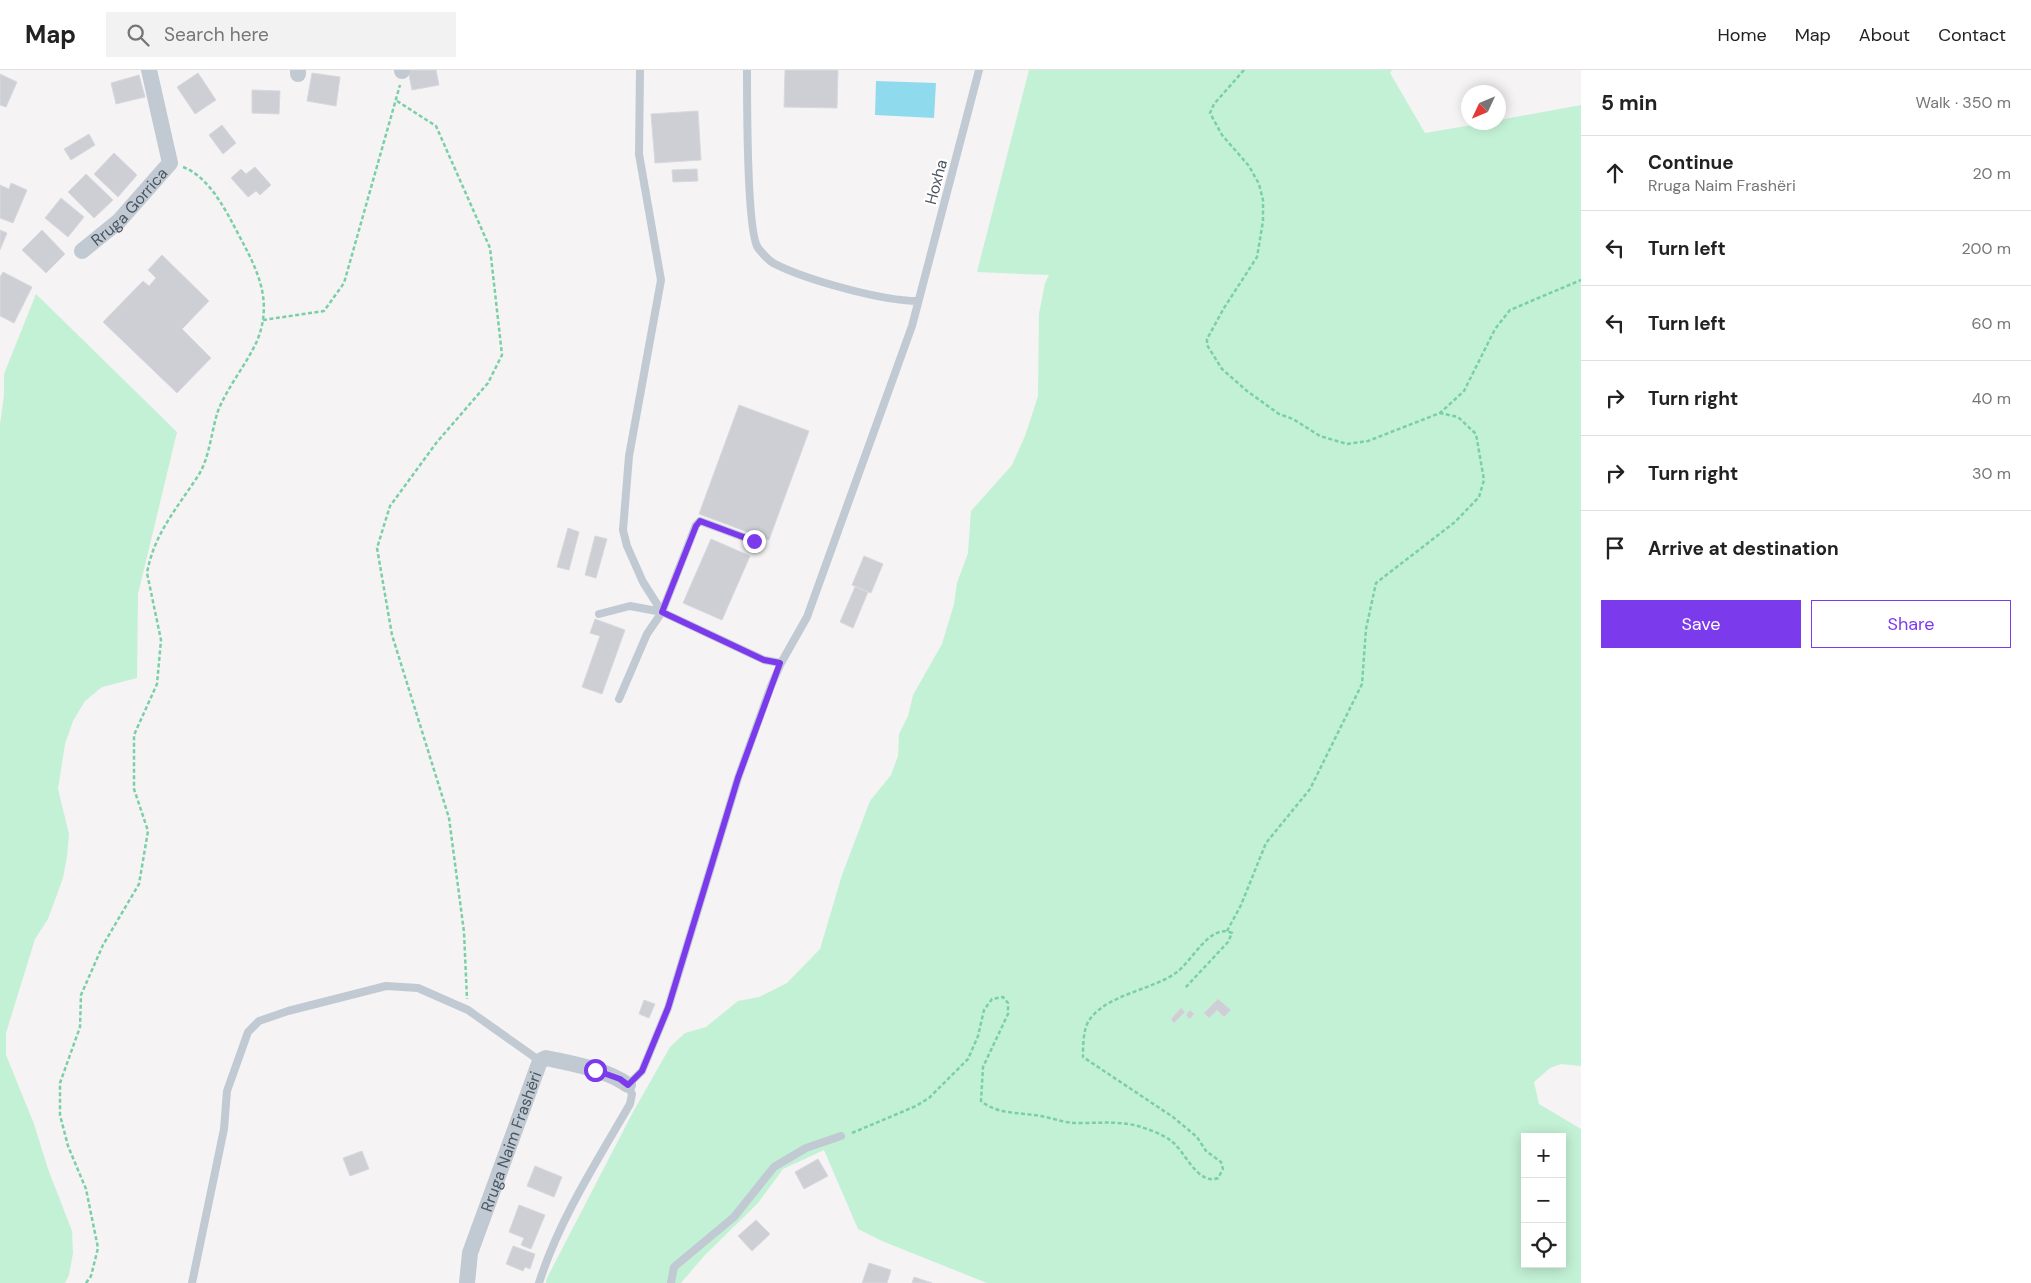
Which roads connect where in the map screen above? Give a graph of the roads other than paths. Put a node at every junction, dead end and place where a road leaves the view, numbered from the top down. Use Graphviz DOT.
graph roads {
  1 [pos="150,70"];
  2 [pos="640,70"];
  3 [pos="747,70"];
  4 [pos="979,70"];
  5 [pos="82,251"];
  6 [pos="918,301"];
  7 [pos="754,541"];
  8 [pos="662,612"];
  9 [pos="599,614"];
  10 [pos="780,663"];
  11 [pos="619,699"];
  12 [pos="540,1061"];
  13 [pos="628,1085"];
  14 [pos="842,1136"];
  15 [pos="192,1283"];
  16 [pos="467,1283"];
  17 [pos="539,1283"];
  18 [pos="671,1283"];
  1 -- 5 [label="street, Rruga Gorrica"];
  2 -- 8 [label="lane"];
  3 -- 6 [label="lane"];
  4 -- 6 [label="lane, Hoxha"];
  6 -- 10 [label="lane, Hoxha"];
  7 -- 8 [label="lane"];
  8 -- 9 [label="lane"];
  8 -- 10 [label="lane"];
  8 -- 11 [label="lane"];
  10 -- 13 [label="lane, Hoxha"];
  12 -- 13 [label="street, Rruga Naim Frashëri"];
  12 -- 15 [label="lane"];
  12 -- 16 [label="street, Rruga Naim Frashëri"];
  13 -- 17 [label="lane"];
  14 -- 18 [label="lane"];
}
